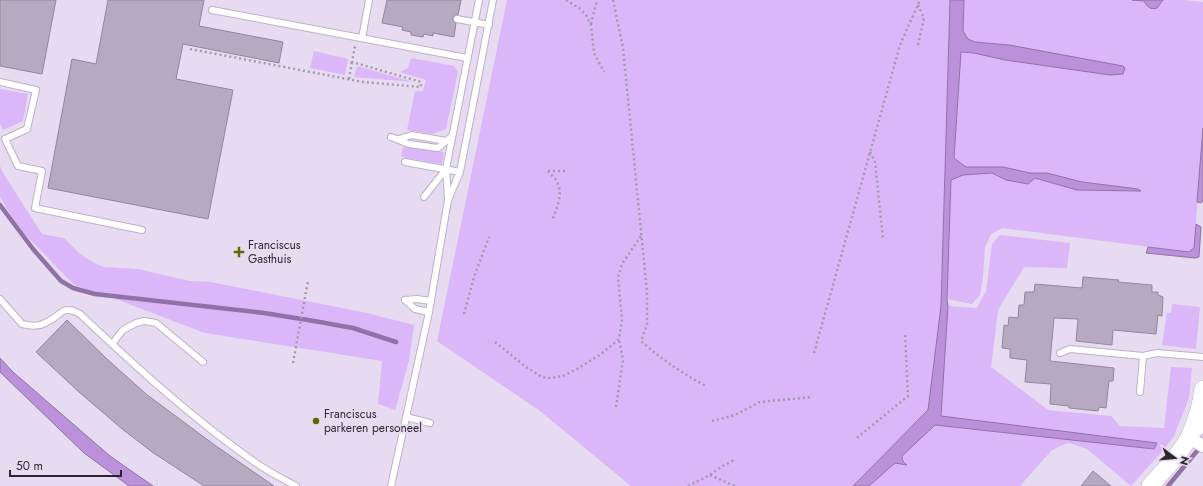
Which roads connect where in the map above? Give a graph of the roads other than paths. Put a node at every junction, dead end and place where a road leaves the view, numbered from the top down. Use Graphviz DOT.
graph roads {
  1 [pos="369,0"];
  2 [pos="479,0"];
  3 [pos="494,0"];
  4 [pos="212,10"];
  5 [pos="457,19"];
  6 [pos="474,22"];
  7 [pos="489,25"];
  8 [pos="359,38"];
  9 [pos="467,58"];
  10 [pos="0,82"];
  11 [pos="452,136"];
  12 [pos="391,137"];
  13 [pos="405,162"];
  14 [pos="446,169"];
  15 [pos="460,172"];
  16 [pos="424,198"];
  17 [pos="448,200"];
  18 [pos="142,230"];
  19 [pos="0,299"];
  20 [pos="431,302"];
  21 [pos="428,312"];
  22 [pos="112,344"];
  23 [pos="1060,353"];
  24 [pos="1143,356"];
  25 [pos="1203,357"];
  26 [pos="203,362"];
  27 [pos="1203,389"];
  28 [pos="1140,392"];
  29 [pos="406,417"];
  30 [pos="430,423"];
  31 [pos="1203,426"];
  32 [pos="1188,437"];
  33 [pos="1203,446"];
  34 [pos="296,486"];
  35 [pos="391,486"];
  36 [pos="1150,486"];
  1 -- 8 [label="lane"];
  2 -- 6 [label="lane"];
  3 -- 7 [label="lane"];
  4 -- 8 [label="lane"];
  5 -- 6 [label="lane"];
  6 -- 7 [label="lane"];
  6 -- 9 [label="lane"];
  7 -- 15 [label="lane"];
  8 -- 9 [label="lane"];
  9 -- 11 [label="lane"];
  10 -- 18 [label="lane"];
  11 -- 12 [label="lane"];
  11 -- 14 [label="lane"];
  13 -- 14 [label="lane"];
  14 -- 15 [label="lane"];
  14 -- 16 [label="lane"];
  14 -- 17 [label="lane"];
  15 -- 17 [label="lane"];
  17 -- 20 [label="lane"];
  19 -- 22 [label="lane"];
  20 -- 21 [label="lane"];
  20 -- 21 [label="lane"];
  21 -- 29 [label="lane"];
  22 -- 26 [label="lane"];
  22 -- 34 [label="lane"];
  23 -- 24 [label="lane"];
  24 -- 25 [label="lane"];
  24 -- 28 [label="lane"];
  27 -- 32 [label="street"];
  29 -- 30 [label="lane"];
  29 -- 35 [label="lane"];
  31 -- 32 [label="street"];
  32 -- 33 [label="street"];
  32 -- 36 [label="street"];
}
